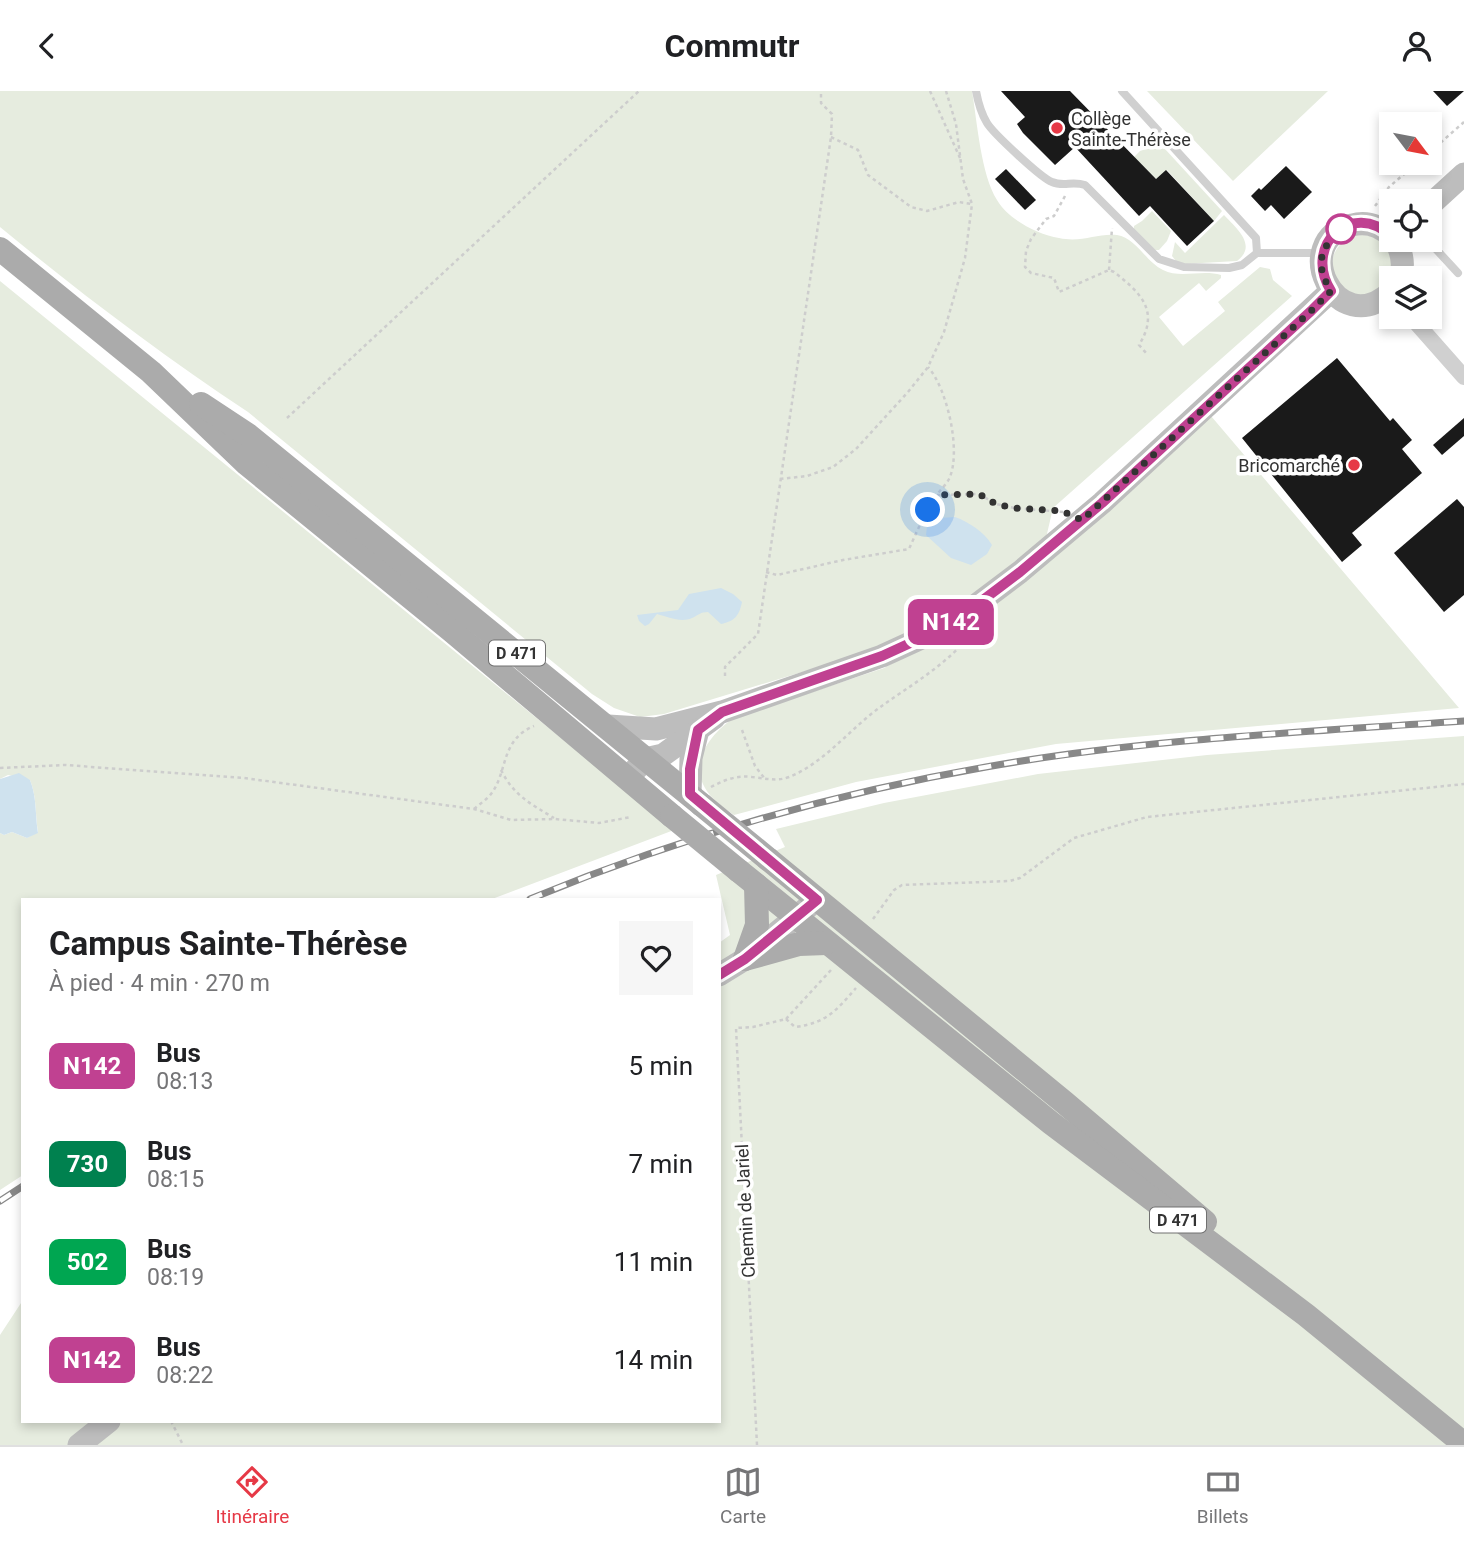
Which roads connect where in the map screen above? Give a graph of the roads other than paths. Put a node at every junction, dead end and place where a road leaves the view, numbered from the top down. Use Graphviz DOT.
graph roads {
  1 [pos="976,91"];
  2 [pos="1122,91"];
  3 [pos="1464,174"];
  4 [pos="1442,194"];
  5 [pos="1379,228"];
  6 [pos="0,249"];
  7 [pos="1439,252"];
  8 [pos="1257,253"];
  9 [pos="1322,253"];
  10 [pos="1458,273"];
  11 [pos="1331,291"];
  12 [pos="1379,302"];
  13 [pos="1422,329"];
  14 [pos="151,372"];
  15 [pos="1464,377"];
  16 [pos="722,712"];
  17 [pos="608,726"];
  18 [pos="656,729"];
  19 [pos="698,730"];
  20 [pos="645,759"];
  21 [pos="628,778"];
  22 [pos="701,795"];
  23 [pos="747,878"];
  24 [pos="817,900"];
  25 [pos="796,917"];
  26 [pos="826,943"];
  27 [pos="745,959"];
  28 [pos="721,974"];
  29 [pos="1306,1315"];
  30 [pos="106,1423"];
  31 [pos="1464,1444"];
  32 [pos="79,1445"];
  1 -- 8 [label="lane"];
  2 -- 8 [label="lane"];
  3 -- 4 [label="main road"];
  5 -- 9 [label="main road"];
  6 -- 14 [label="main road, D 471"];
  7 -- 10 [label="lane"];
  8 -- 9 [label="lane"];
  9 -- 11 [label="main road"];
  11 -- 12 [label="main road"];
  11 -- 16 [label="main road"];
  13 -- 15 [label="street"];
  14 -- 17 [label="main road, D 471"];
  14 -- 21 [label="main road, D 471"];
  16 -- 18 [label="main road"];
  16 -- 19 [label="main road"];
  17 -- 18 [label="main road"];
  17 -- 20 [label="main road, D 471"];
  18 -- 20 [label="main road"];
  19 -- 20 [label="main road"];
  19 -- 22 [label="main road"];
  20 -- 21 [label="main road"];
  20 -- 22 [label="main road, D 471"];
  21 -- 23 [label="main road, D 471, bridge"];
  22 -- 24 [label="main road, D 471, bridge"];
  23 -- 25 [label="main road, D 471"];
  23 -- 27 [label="main road"];
  24 -- 25 [label="main road"];
  24 -- 29 [label="main road, D 471"];
  25 -- 26 [label="main road, D 471"];
  25 -- 27 [label="main road"];
  26 -- 27 [label="main road"];
  26 -- 29 [label="main road, D 471"];
  27 -- 28 [label="main road"];
  29 -- 31 [label="main road, D 471"];
  30 -- 32 [label="main road"];
}
